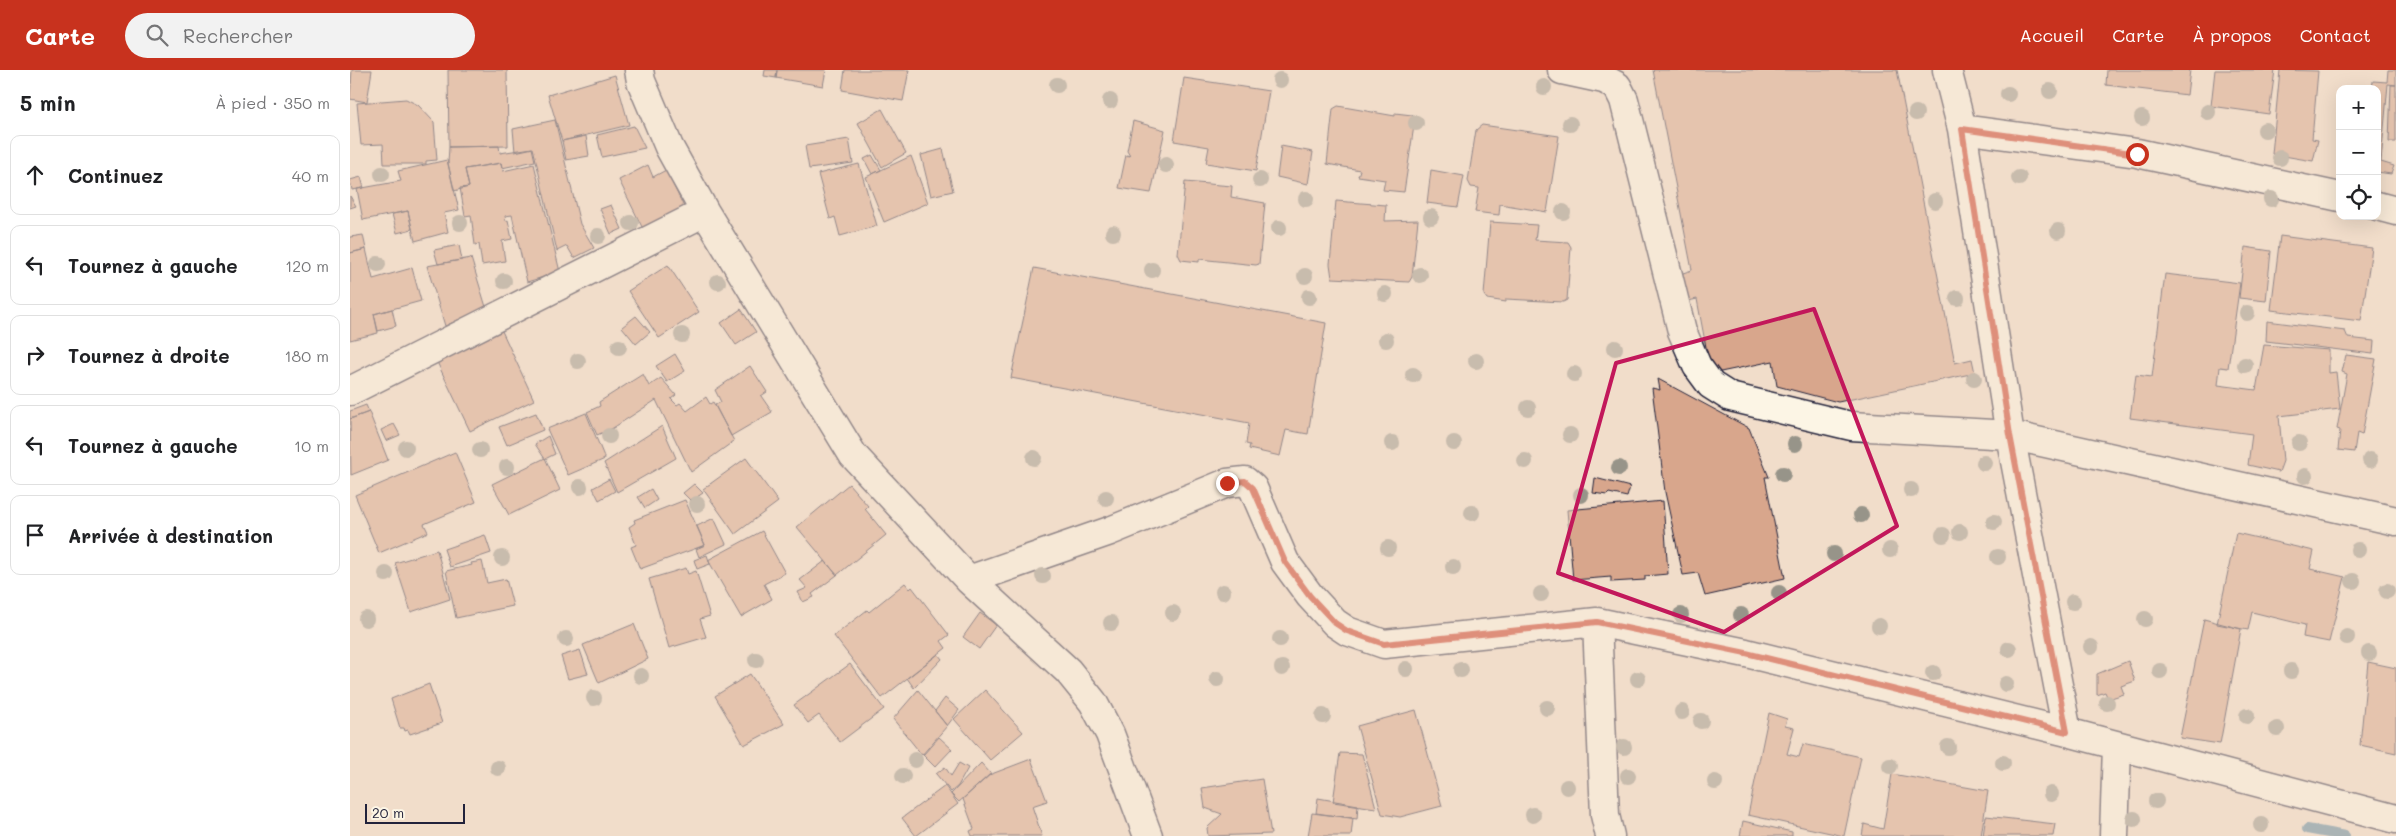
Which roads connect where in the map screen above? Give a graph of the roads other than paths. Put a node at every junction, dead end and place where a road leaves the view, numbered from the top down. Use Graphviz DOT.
graph roads {
  1 [pos="639,70"];
  2 [pos="1562,70"];
  3 [pos="1947,70"];
  4 [pos="1962,129"];
  5 [pos="2336,196"];
  6 [pos="2381,207"];
  7 [pos="2396,210"];
  8 [pos="705,212"];
  9 [pos="350,391"];
  10 [pos="2010,435"];
  11 [pos="2396,521"];
  12 [pos="969,580"];
  13 [pos="1597,622"];
  14 [pos="2067,732"];
  15 [pos="2117,746"];
  16 [pos="2396,819"];
  17 [pos="1148,836"];
  18 [pos="1610,836"];
  19 [pos="2114,836"];
  1 -- 8 [label="street"];
  2 -- 10 [label="street"];
  3 -- 4 [label="street"];
  4 -- 5 [label="street"];
  4 -- 10 [label="street"];
  6 -- 7 [label="street"];
  8 -- 9 [label="street"];
  8 -- 12 [label="street"];
  10 -- 11 [label="street"];
  10 -- 14 [label="street"];
  12 -- 13 [label="street"];
  12 -- 17 [label="street"];
  13 -- 14 [label="street"];
  13 -- 18 [label="street"];
  14 -- 15 [label="street"];
  15 -- 16 [label="street"];
  15 -- 19 [label="street"];
}
